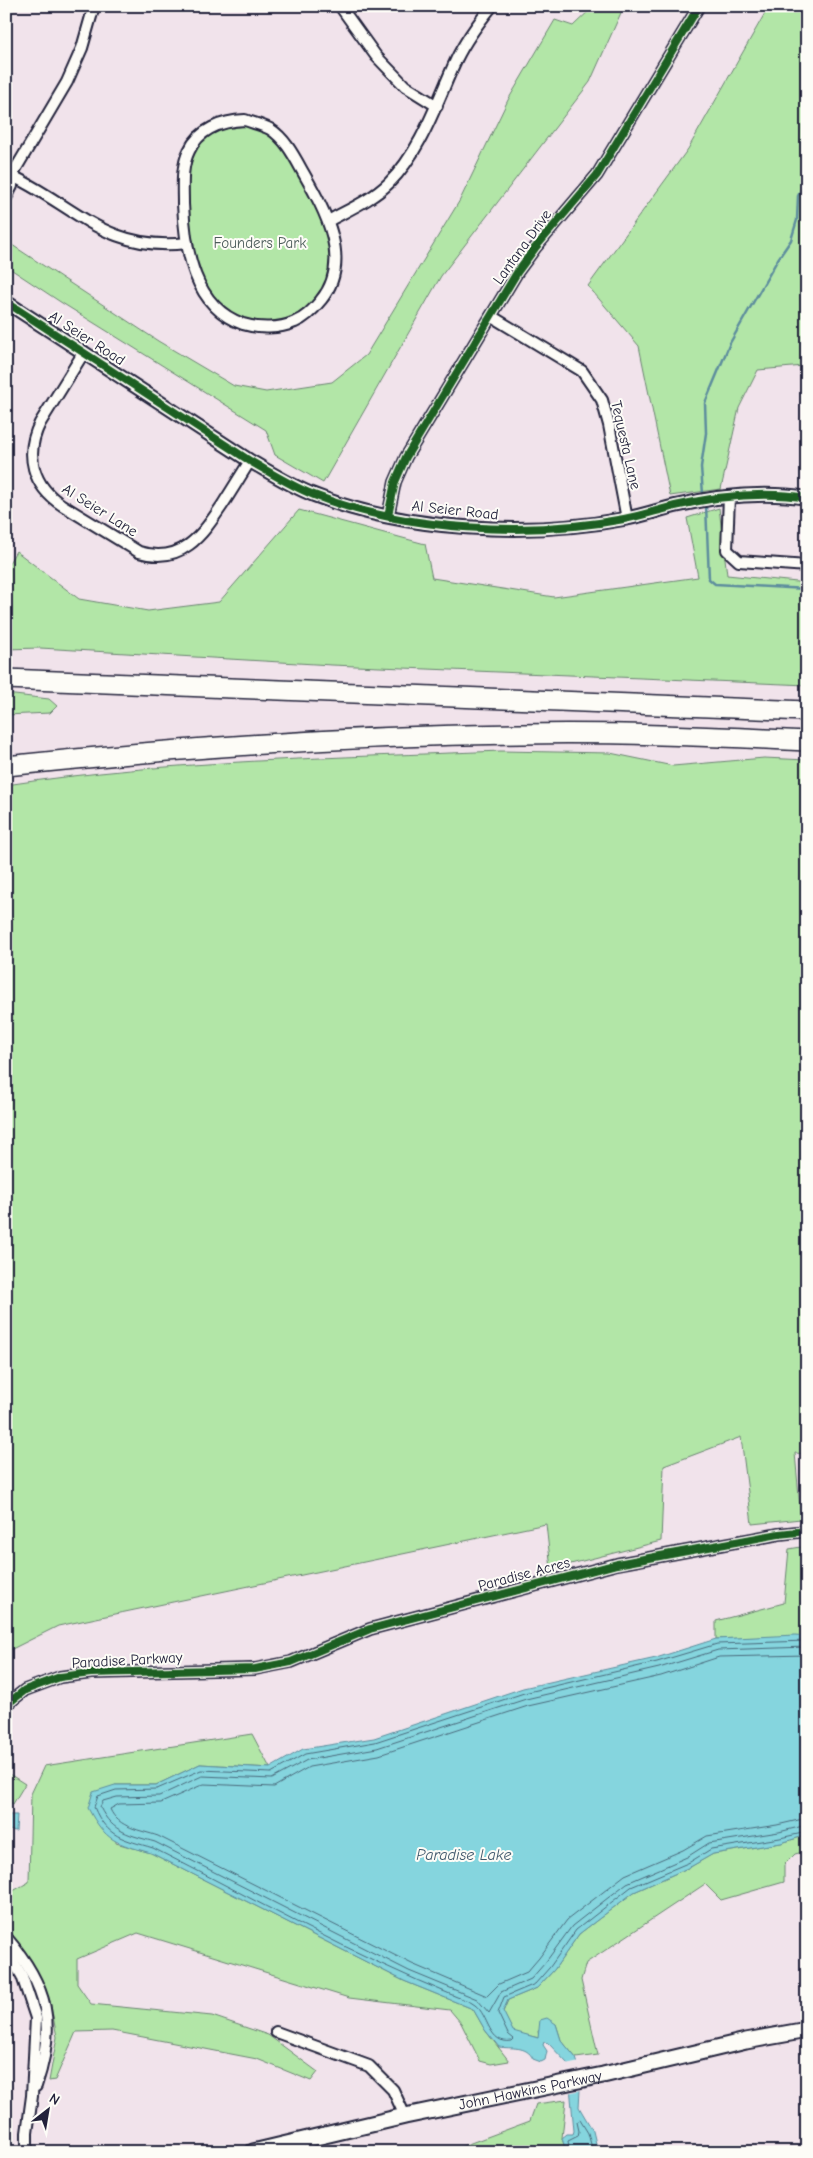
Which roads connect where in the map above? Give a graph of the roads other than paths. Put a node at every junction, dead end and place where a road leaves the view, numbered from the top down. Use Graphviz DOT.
graph roads {
  1 [pos="94,6"];
  2 [pos="340,6"];
  3 [pos="492,6"];
  4 [pos="698,6"];
  5 [pos="437,106"];
  6 [pos="8,176"];
  7 [pos="6,198"];
  8 [pos="328,221"];
  9 [pos="186,243"];
  10 [pos="6,302"];
  11 [pos="491,316"];
  12 [pos="84,352"];
  13 [pos="250,461"];
  14 [pos="729,496"];
  15 [pos="807,498"];
  16 [pos="388,516"];
  17 [pos="627,519"];
  18 [pos="807,566"];
  19 [pos="6,679"];
  20 [pos="807,711"];
  21 [pos="807,740"];
  22 [pos="6,766"];
  23 [pos="807,1532"];
  24 [pos="255,1670"];
  25 [pos="6,1704"];
  26 [pos="6,1938"];
  27 [pos="6,1949"];
  28 [pos="807,2030"];
  29 [pos="276,2032"];
  30 [pos="32,2096"];
  31 [pos="405,2116"];
  32 [pos="27,2152"];
  33 [pos="254,2152"];
  1 -- 6 [label="street"];
  2 -- 5 [label="street"];
  3 -- 5 [label="street"];
  4 -- 11 [label="street, Lantana Drive"];
  5 -- 8 [label="street"];
  6 -- 7 [label="street"];
  6 -- 9 [label="street"];
  8 -- 9 [label="street"];
  8 -- 9 [label="street"];
  10 -- 12 [label="street, Al Seier Road"];
  11 -- 16 [label="street, Lantana Drive"];
  11 -- 17 [label="street, Tequesta Lane"];
  12 -- 13 [label="street, Al Seier Road"];
  12 -- 13 [label="street, Al Seier Lane"];
  13 -- 16 [label="street, Al Seier Road"];
  14 -- 15 [label="street, Al Seier Road"];
  14 -- 17 [label="street, Al Seier Road"];
  14 -- 18 [label="street"];
  16 -- 17 [label="street, Al Seier Road"];
  19 -- 20 [label="highway"];
  21 -- 22 [label="highway"];
  23 -- 24 [label="street, Paradise Acres"];
  24 -- 25 [label="street, Paradise Parkway"];
  26 -- 30 [label="street"];
  27 -- 30 [label="street"];
  28 -- 31 [label="main road, John Hawkins Parkway"];
  29 -- 31 [label="street"];
  30 -- 32 [label="street"];
  31 -- 33 [label="main road, John Hawkins Parkway"];
}
